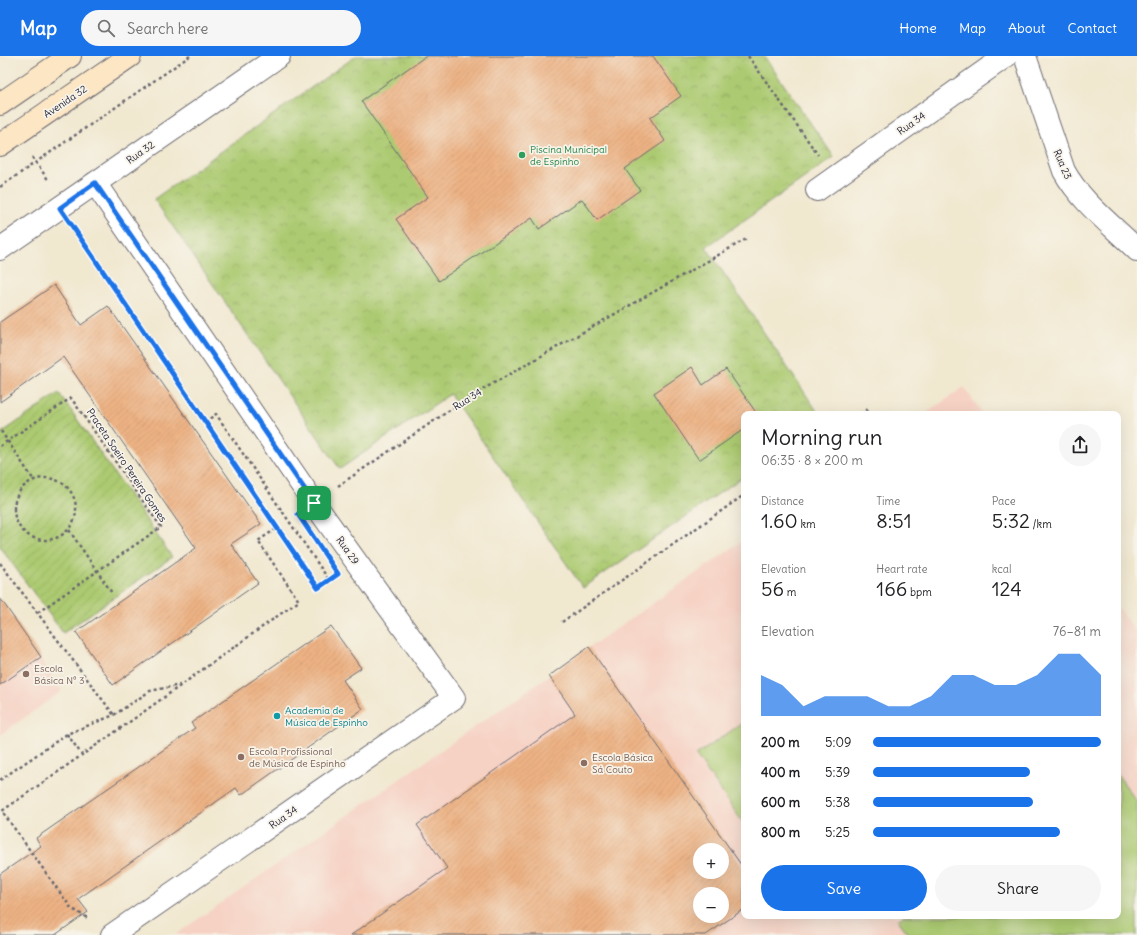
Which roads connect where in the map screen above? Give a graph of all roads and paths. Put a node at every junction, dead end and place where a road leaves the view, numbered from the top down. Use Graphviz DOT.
graph roads {
  1 [pos="70,56"];
  2 [pos="130,56"];
  3 [pos="190,56"];
  4 [pos="280,56"];
  5 [pos="748,56"];
  6 [pos="1006,56"];
  7 [pos="1025,56"];
  8 [pos="0,104"];
  9 [pos="0,145"];
  10 [pos="30,154"];
  11 [pos="36,162"];
  12 [pos="95,183"];
  13 [pos="825,184"];
  14 [pos="0,187"];
  15 [pos="60,208"];
  16 [pos="748,238"];
  17 [pos="0,249"];
  18 [pos="1137,250"];
  19 [pos="868,409"];
  20 [pos="865,411"];
  21 [pos="205,422"];
  22 [pos="0,431"];
  23 [pos="7,441"];
  24 [pos="0,446"];
  25 [pos="33,479"];
  26 [pos="741,497"];
  27 [pos="314,503"];
  28 [pos="277,528"];
  29 [pos="69,530"];
  30 [pos="0,563"];
  31 [pos="97,571"];
  32 [pos="338,574"];
  33 [pos="329,580"];
  34 [pos="112,593"];
  35 [pos="38,613"];
  36 [pos="562,622"];
  37 [pos="180,684"];
  38 [pos="454,698"];
  39 [pos="114,716"];
  40 [pos="66,734"];
  41 [pos="82,755"];
  42 [pos="0,780"];
  43 [pos="113,934"];
  1 -- 8 [label="main road"];
  2 -- 9 [label="main road, Avenida 32"];
  3 -- 11 [label="path"];
  4 -- 12 [label="street, Rua 32"];
  5 -- 13 [label="path"];
  6 -- 13 [label="street, Rua 34"];
  7 -- 18 [label="street, Rua 23"];
  10 -- 11 [label="path"];
  11 -- 14 [label="path"];
  11 -- 15 [label="path"];
  12 -- 15 [label="street, Rua 32"];
  12 -- 27 [label="street, Rua 29"];
  15 -- 17 [label="street, Rua 32"];
  15 -- 21 [label="path"];
  16 -- 27 [label="path, Rua 34"];
  19 -- 20 [label="path"];
  21 -- 28 [label="path"];
  21 -- 33 [label="path"];
  22 -- 23 [label="path"];
  23 -- 24 [label="path, Praceta Soeiro Pereira Gomes"];
  23 -- 25 [label="path"];
  23 -- 31 [label="path, Praceta Soeiro Pereira Gomes"];
  25 -- 29 [label="path"];
  25 -- 29 [label="path"];
  26 -- 36 [label="path"];
  27 -- 38 [label="street, Rua 29"];
  28 -- 33 [label="path"];
  28 -- 37 [label="path"];
  29 -- 31 [label="path"];
  30 -- 35 [label="path"];
  31 -- 34 [label="path"];
  31 -- 35 [label="path, Praceta Soeiro Pereira Gomes"];
  32 -- 33 [label="path"];
  35 -- 39 [label="path"];
  37 -- 39 [label="path"];
  37 -- 41 [label="path"];
  38 -- 43 [label="street, Rua 34"];
  39 -- 40 [label="path"];
  40 -- 41 [label="path"];
  40 -- 42 [label="path"];
  41 -- 43 [label="path"];
}
